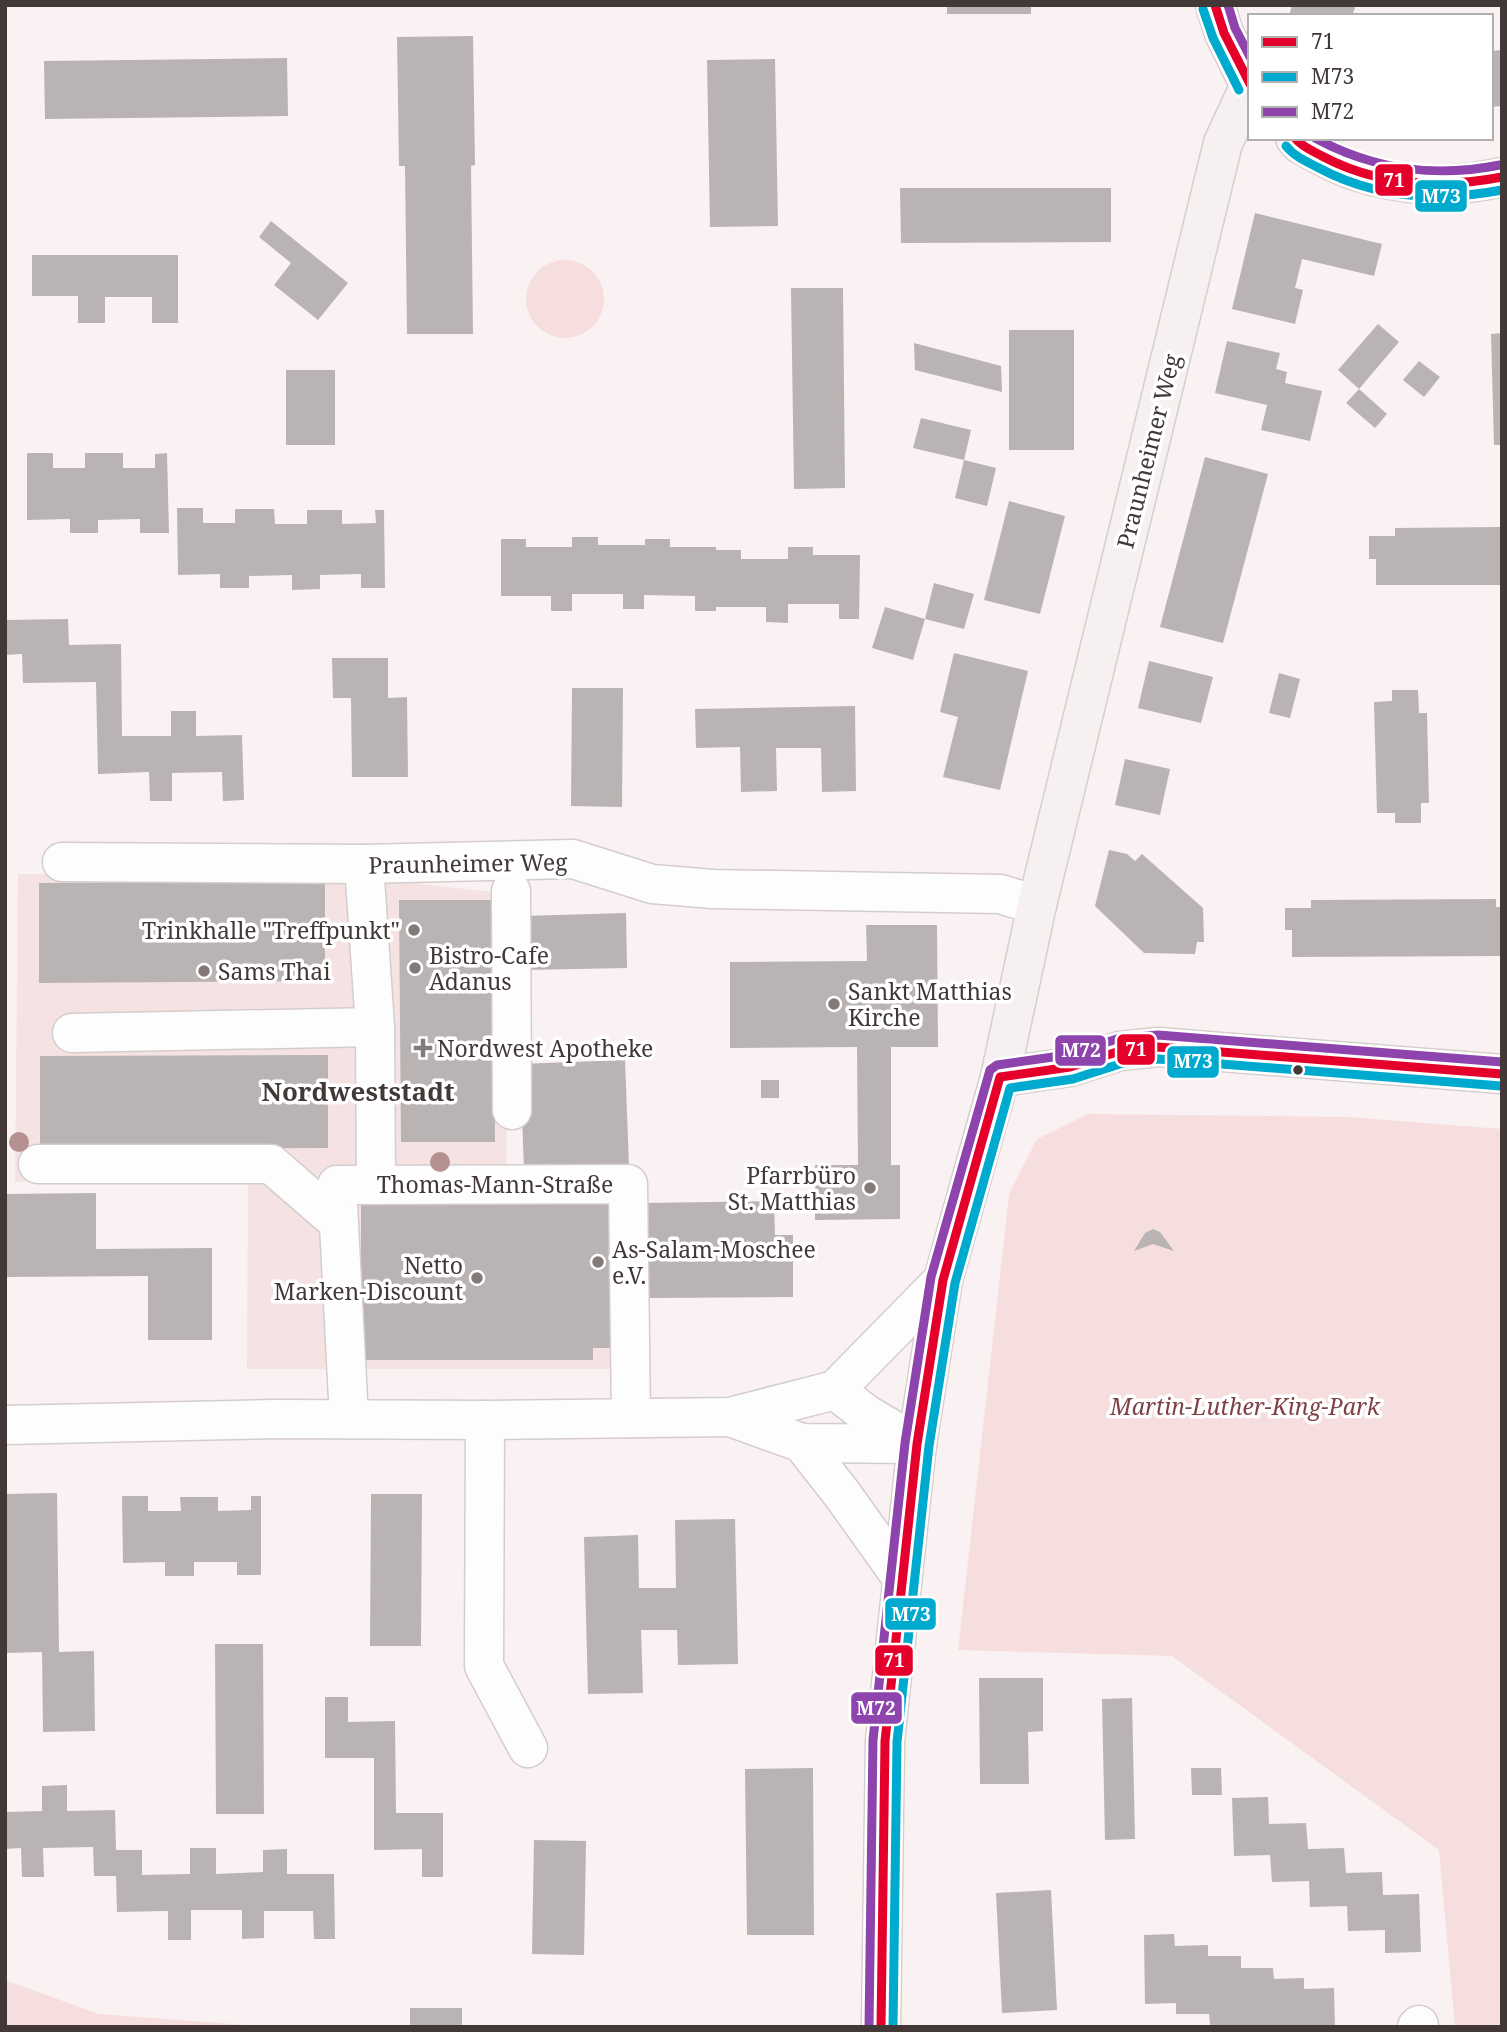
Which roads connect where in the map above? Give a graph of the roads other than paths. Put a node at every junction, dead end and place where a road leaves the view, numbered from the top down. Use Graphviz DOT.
graph roads {
  1 [pos="1215,5"];
  2 [pos="1248,83"];
  3 [pos="1248,87"];
  4 [pos="1297,140"];
  5 [pos="1502,177"];
  6 [pos="62,862"];
  7 [pos="364,864"];
  8 [pos="512,891"];
  9 [pos="1037,905"];
  10 [pos="375,1027"];
  11 [pos="72,1032"];
  12 [pos="1502,1074"];
  13 [pos="1000,1077"];
  14 [pos="512,1110"];
  15 [pos="38,1164"];
  16 [pos="376,1185"];
  17 [pos="339,1223"];
  18 [pos="943,1280"];
  19 [pos="835,1390"];
  20 [pos="730,1417"];
  21 [pos="631,1418"];
  22 [pos="349,1419"];
  23 [pos="485,1420"];
  24 [pos="5,1425"];
  25 [pos="802,1443"];
  26 [pos="917,1444"];
  27 [pos="902,1577"];
  28 [pos="528,1748"];
  29 [pos="881,2027"];
  1 -- 2 [label="street, Praunheimer Weg"];
  3 -- 9 [label="main road, Praunheimer Weg"];
  4 -- 5 [label="main road"];
  6 -- 7 [label="street, Praunheimer Weg"];
  7 -- 9 [label="street, Praunheimer Weg"];
  7 -- 10 [label="street"];
  8 -- 14 [label="street"];
  9 -- 13 [label="main road, Praunheimer Weg"];
  10 -- 11 [label="street"];
  10 -- 16 [label="street"];
  12 -- 13 [label="main road"];
  13 -- 18 [label="main road, Praunheimer Weg"];
  15 -- 17 [label="street"];
  16 -- 17 [label="street, Thomas-Mann-Straße"];
  16 -- 21 [label="street, Thomas-Mann-Straße"];
  17 -- 22 [label="street"];
  18 -- 19 [label="street"];
  18 -- 26 [label="main road, Praunheimer Weg"];
  19 -- 20 [label="street"];
  19 -- 26 [label="street"];
  20 -- 21 [label="street"];
  20 -- 25 [label="street"];
  21 -- 23 [label="street"];
  22 -- 23 [label="street"];
  22 -- 24 [label="street"];
  23 -- 28 [label="street"];
  25 -- 26 [label="street"];
  25 -- 27 [label="street"];
  26 -- 27 [label="main road, Praunheimer Weg"];
  27 -- 29 [label="main road, Praunheimer Weg"];
}
